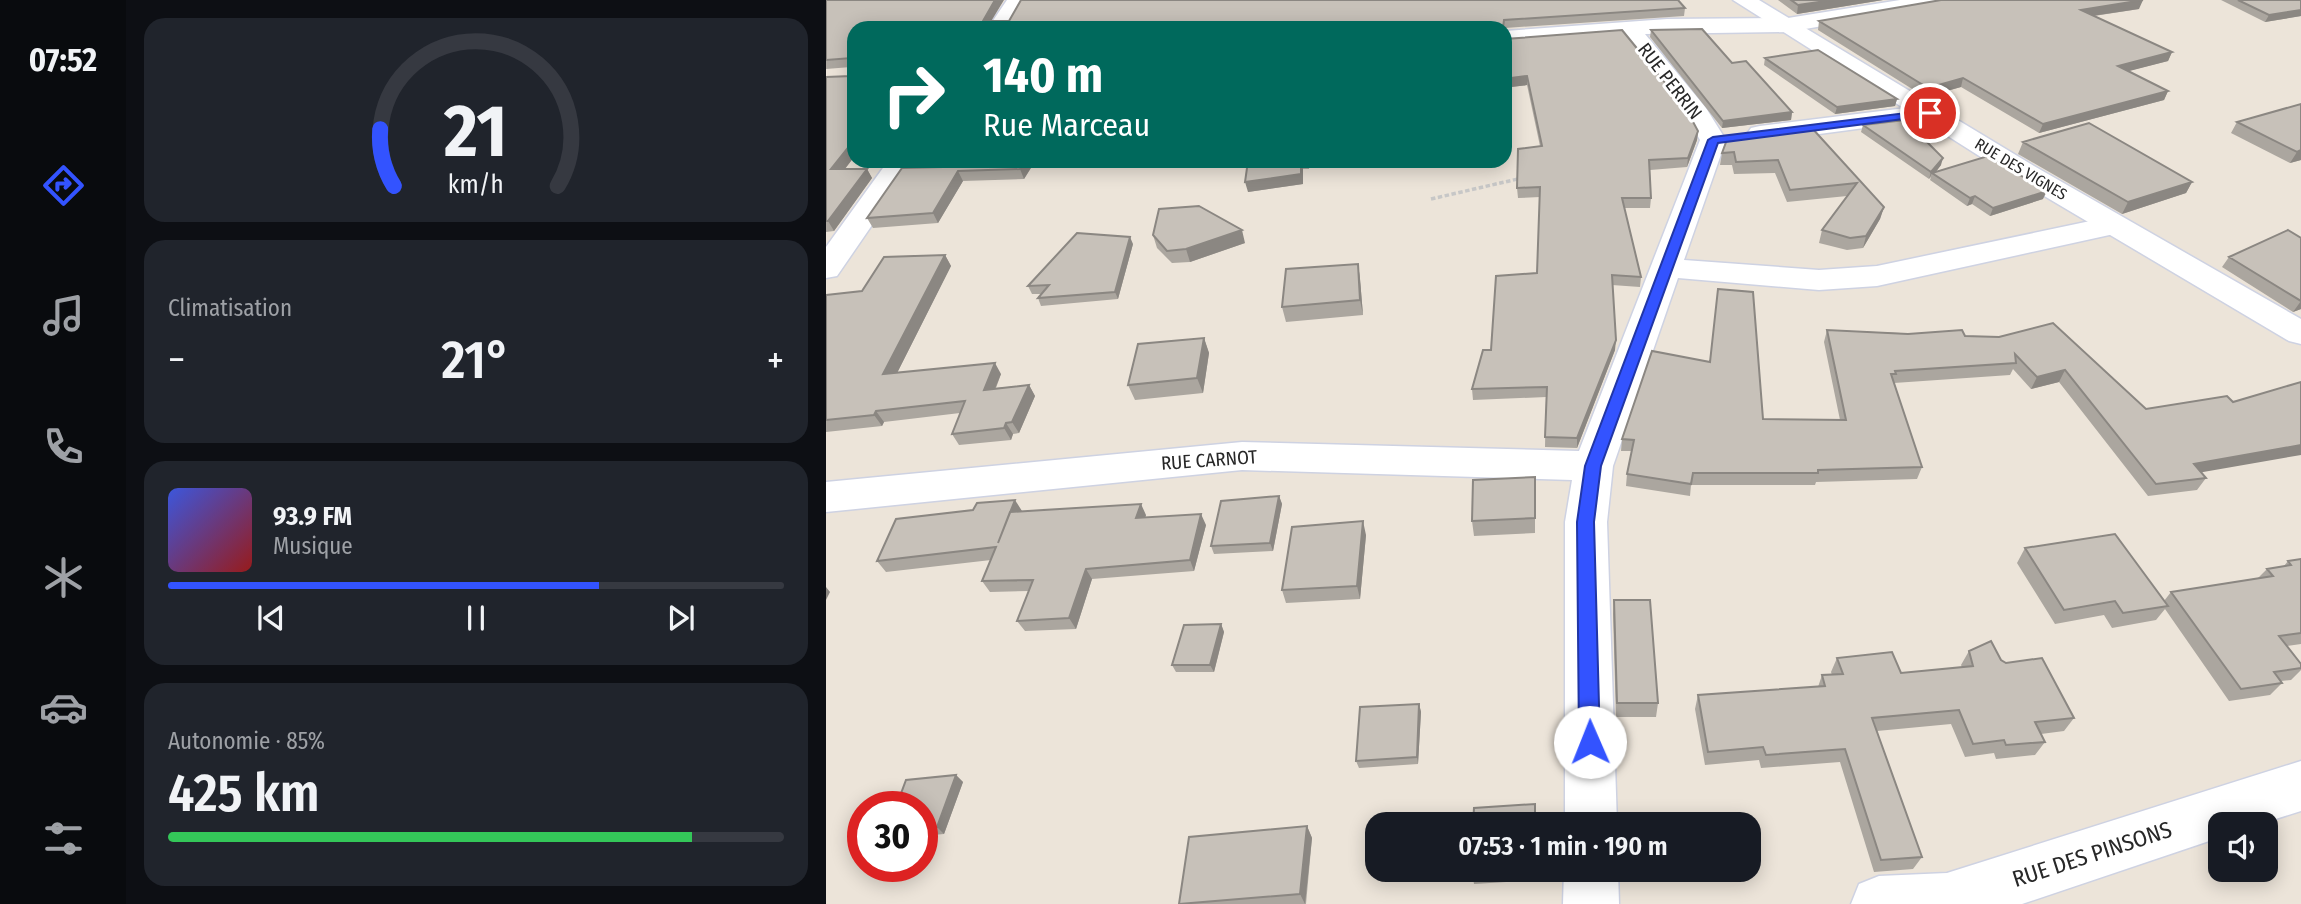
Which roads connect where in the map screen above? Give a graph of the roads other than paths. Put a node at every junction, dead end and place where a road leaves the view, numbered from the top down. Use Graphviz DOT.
graph roads {
  1 [pos="1018,0"];
  2 [pos="1744,0"];
  3 [pos="1938,0"];
  4 [pos="1004,21"];
  5 [pos="1788,25"];
  6 [pos="1629,29"];
  7 [pos="1512,37"];
  8 [pos="1930,113"];
  9 [pos="1713,140"];
  10 [pos="897,168"];
  11 [pos="2114,225"];
  12 [pos="1665,268"];
  13 [pos="826,269"];
  14 [pos="2301,333"];
  15 [pos="1593,466"];
  16 [pos="826,497"];
  17 [pos="2301,786"];
  18 [pos="1591,812"];
  19 [pos="1591,882"];
  20 [pos="1591,904"];
  21 [pos="1879,904"];
  1 -- 4 [label="street"];
  2 -- 5 [label="street, RUE DES VIGNES"];
  3 -- 5 [label="street"];
  5 -- 6 [label="street"];
  5 -- 8 [label="street, RUE DES VIGNES"];
  6 -- 7 [label="street"];
  6 -- 9 [label="street, RUE PERRIN"];
  8 -- 9 [label="street"];
  8 -- 11 [label="street, RUE DES VIGNES"];
  9 -- 12 [label="street, RUE PERRIN"];
  10 -- 13 [label="street"];
  11 -- 12 [label="street"];
  11 -- 14 [label="street, RUE DES VIGNES"];
  12 -- 15 [label="street, RUE PERRIN"];
  15 -- 16 [label="street, RUE CARNOT"];
  15 -- 18 [label="street, RUE PERRIN"];
  17 -- 21 [label="street, RUE DES PINSONS"];
  19 -- 20 [label="street"];
}
